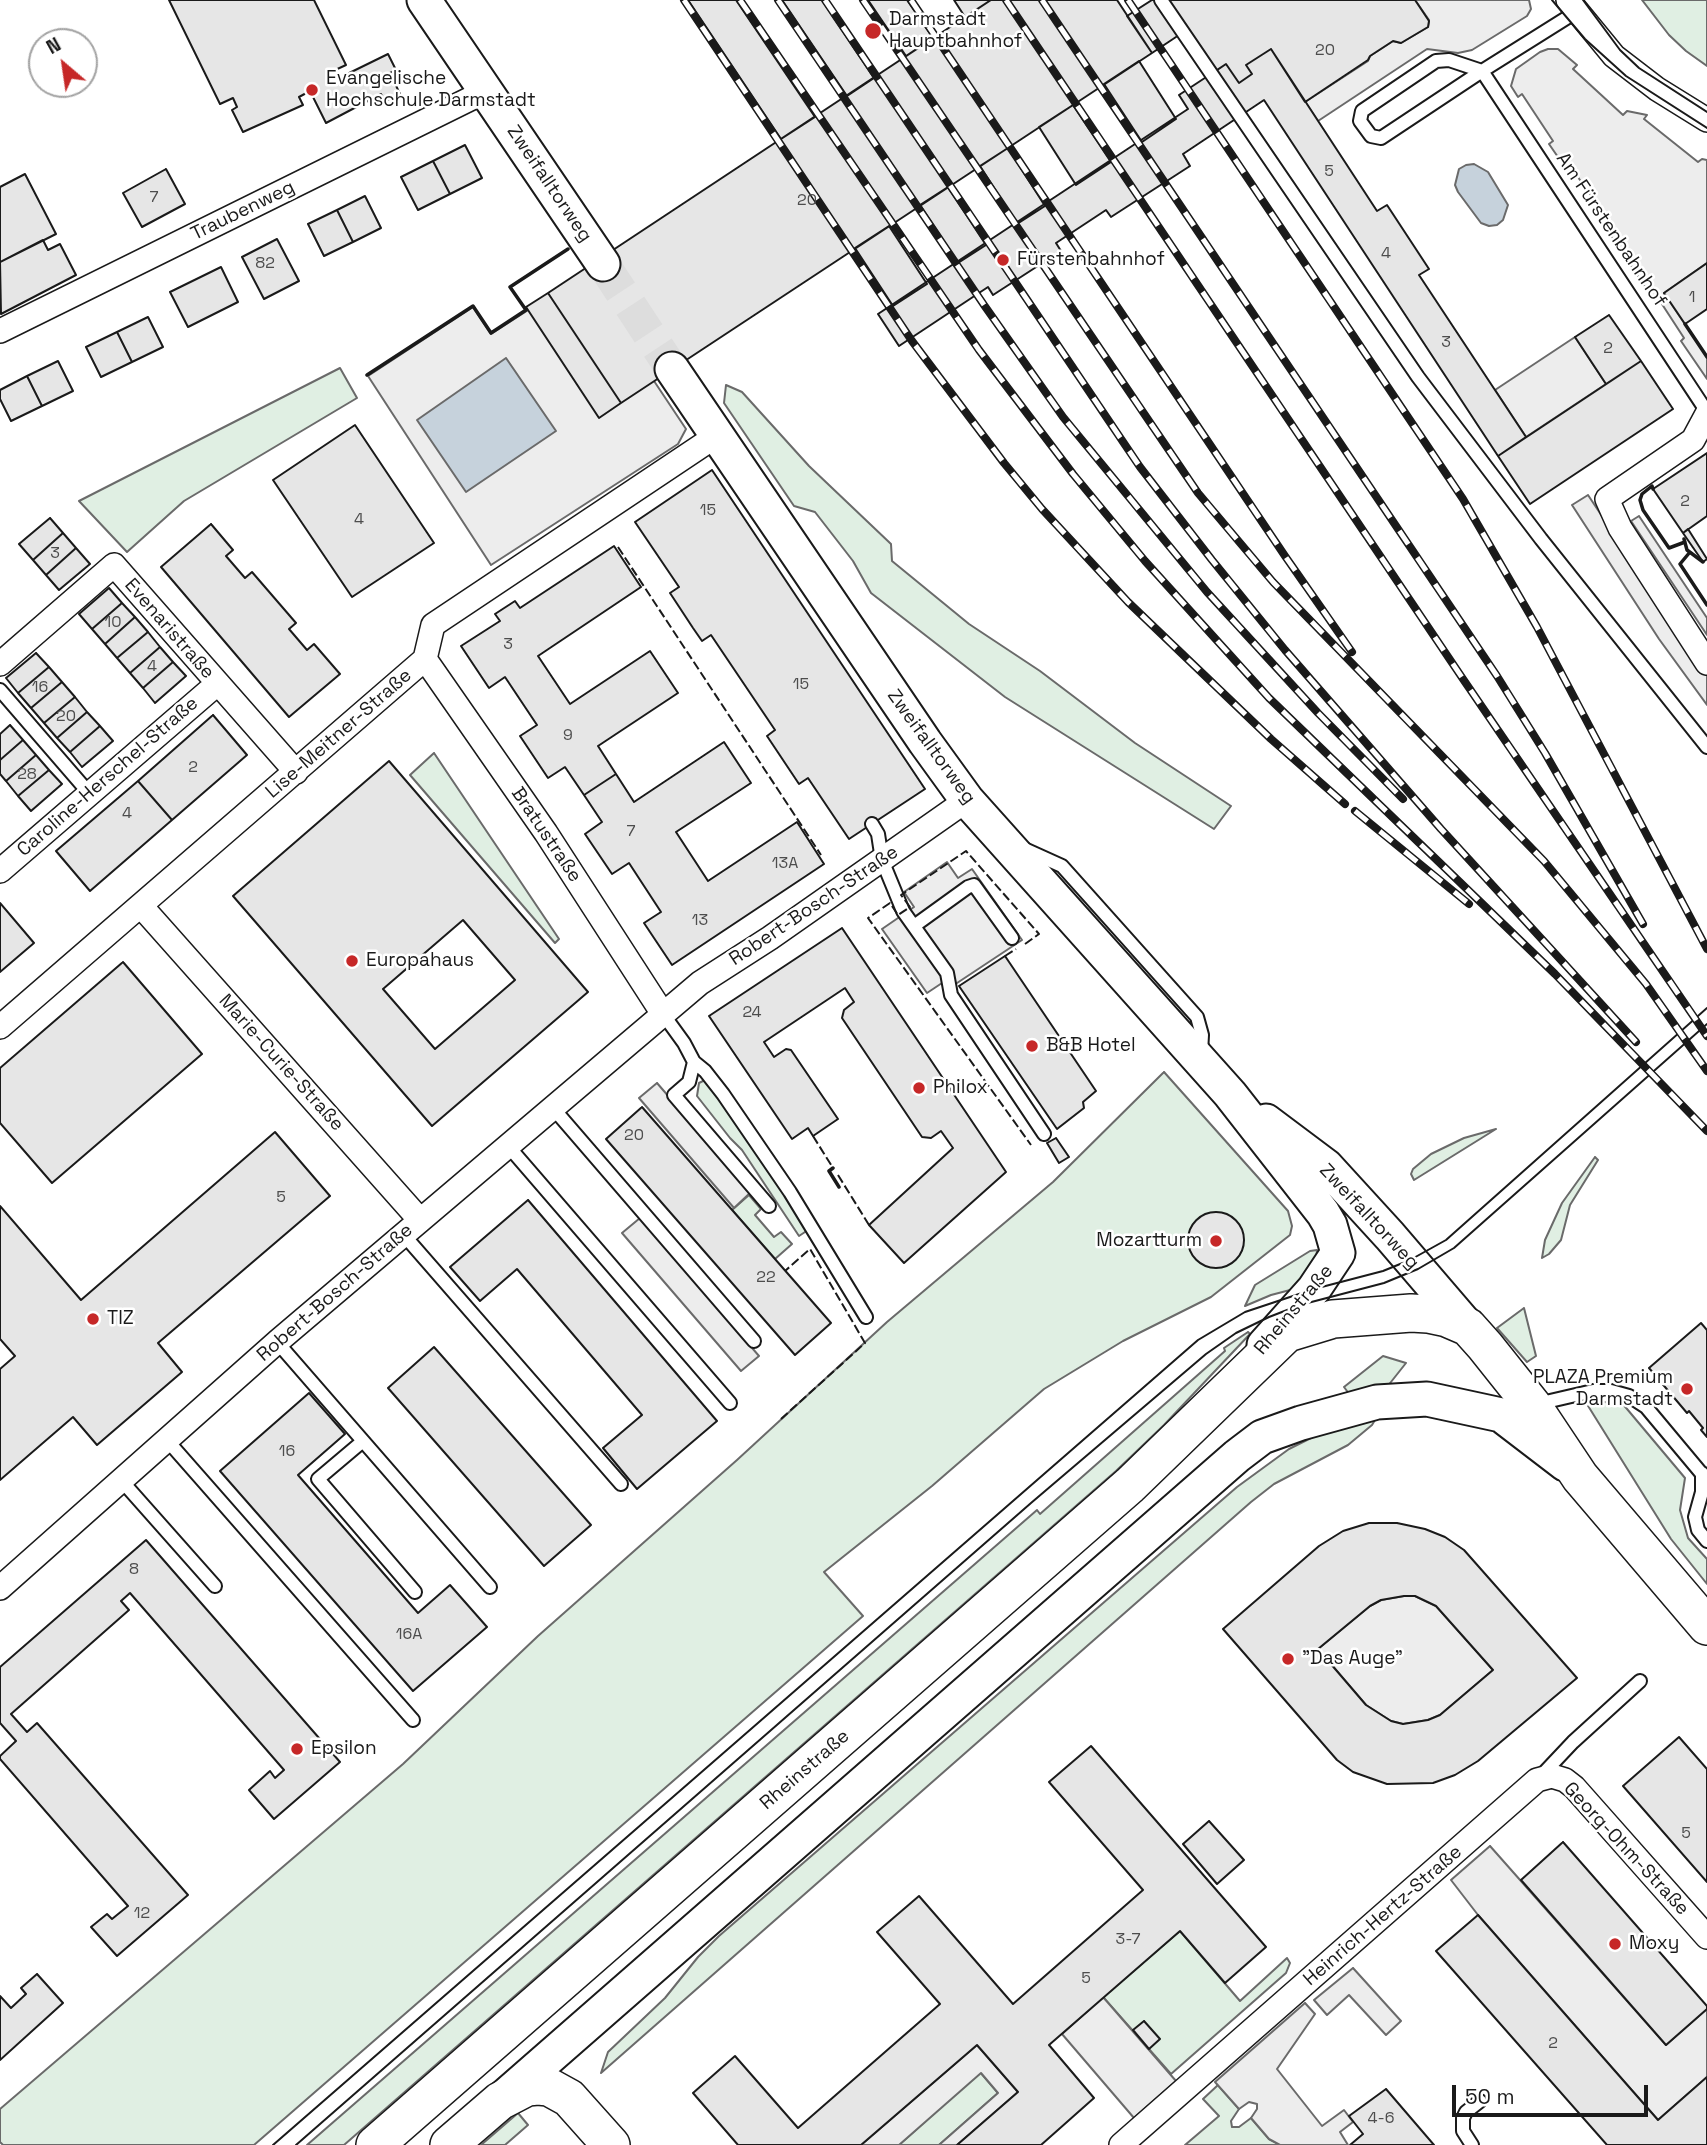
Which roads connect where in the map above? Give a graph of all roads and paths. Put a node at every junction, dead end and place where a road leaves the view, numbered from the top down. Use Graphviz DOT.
graph roads {
  1 [pos="425,0"];
  2 [pos="1161,0"];
  3 [pos="1572,6"];
  4 [pos="1482,71"];
  5 [pos="486,91"];
  6 [pos="1707,120"];
  7 [pos="603,264"];
  8 [pos="0,331"];
  9 [pos="672,369"];
  10 [pos="1707,412"];
  11 [pos="716,436"];
  12 [pos="425,659"];
  13 [pos="1707,663"];
  14 [pos="0,664"];
  15 [pos="217,684"];
  16 [pos="0,690"];
  17 [pos="1707,747"];
  18 [pos="296,772"];
  19 [pos="89,793"];
  20 [pos="967,800"];
  21 [pos="872,824"];
  22 [pos="882,860"];
  23 [pos="0,871"];
  24 [pos="141,906"];
  25 [pos="914,926"];
  26 [pos="1012,938"];
  27 [pos="663,1014"];
  28 [pos="0,1027"];
  29 [pos="694,1062"];
  30 [pos="1230,1094"];
  31 [pos="553,1108"];
  32 [pos="1044,1134"];
  33 [pos="509,1147"];
  34 [pos="769,1206"];
  35 [pos="1330,1225"];
  36 [pos="412,1227"];
  37 [pos="866,1317"];
  38 [pos="1468,1327"];
  39 [pos="754,1341"];
  40 [pos="277,1342"];
  41 [pos="1230,1388"];
  42 [pos="730,1403"];
  43 [pos="1532,1405"];
  44 [pos="166,1440"];
  45 [pos="363,1441"];
  46 [pos="1704,1477"];
  47 [pos="1580,1478"];
  48 [pos="121,1480"];
  49 [pos="621,1484"];
  50 [pos="1707,1541"];
  51 [pos="215,1586"];
  52 [pos="490,1587"];
  53 [pos="0,1588"];
  54 [pos="415,1592"];
  55 [pos="1707,1626"];
  56 [pos="1640,1681"];
  57 [pos="413,1720"];
  58 [pos="1538,1780"];
  59 [pos="1707,1937"];
  60 [pos="500,2101"];
  61 [pos="1480,2101"];
  62 [pos="375,2145"];
  63 [pos="449,2145"];
  64 [pos="611,2145"];
  65 [pos="1121,2145"];
  66 [pos="1472,2145"];
  1 -- 5 [label="street, Zweifalltorweg"];
  2 -- 17 [label="lane"];
  3 -- 4 [label="lane"];
  3 -- 6 [label="street"];
  4 -- 4 [label="lane"];
  4 -- 10 [label="lane, Am Fürstenbahnhof"];
  5 -- 7 [label="street, Zweifalltorweg"];
  5 -- 8 [label="street, Traubenweg"];
  9 -- 11 [label="street, Zweifalltorweg"];
  10 -- 13 [label="street"];
  11 -- 12 [label="street, Lise-Meitner-Straße"];
  11 -- 20 [label="street, Zweifalltorweg"];
  12 -- 18 [label="street, Lise-Meitner-Straße"];
  12 -- 27 [label="street, Bratustraße"];
  14 -- 15 [label="street, Evenaristraße"];
  15 -- 18 [label="street, Evenaristraße"];
  15 -- 19 [label="street, Caroline-Herschel-Straße"];
  16 -- 19 [label="lane"];
  18 -- 24 [label="street, Lise-Meitner-Straße"];
  19 -- 23 [label="street, Caroline-Herschel-Straße"];
  20 -- 22 [label="street, Robert-Bosch-Straße"];
  20 -- 30 [label="street, Zweifalltorweg"];
  21 -- 22 [label="lane"];
  22 -- 25 [label="lane"];
  22 -- 27 [label="street, Robert-Bosch-Straße"];
  24 -- 28 [label="street, Lise-Meitner-Straße"];
  24 -- 36 [label="street, Marie-Curie-Straße"];
  25 -- 26 [label="lane"];
  25 -- 32 [label="lane"];
  27 -- 29 [label="lane"];
  27 -- 31 [label="street, Robert-Bosch-Straße"];
  29 -- 34 [label="lane"];
  29 -- 37 [label="lane"];
  30 -- 35 [label="street, Zweifalltorweg"];
  30 -- 38 [label="street, Zweifalltorweg"];
  31 -- 33 [label="street, Robert-Bosch-Straße"];
  31 -- 39 [label="lane"];
  33 -- 36 [label="street, Robert-Bosch-Straße"];
  33 -- 42 [label="lane"];
  35 -- 41 [label="street, Rheinstraße"];
  36 -- 40 [label="street, Robert-Bosch-Straße"];
  36 -- 49 [label="lane"];
  38 -- 41 [label="main road, Rheinstraße"];
  38 -- 43 [label="main road"];
  40 -- 44 [label="street, Robert-Bosch-Straße"];
  40 -- 45 [label="lane"];
  41 -- 62 [label="main road, Rheinstraße"];
  43 -- 46 [label="lane"];
  43 -- 47 [label="main road"];
  44 -- 48 [label="street, Robert-Bosch-Straße"];
  44 -- 57 [label="lane"];
  45 -- 52 [label="lane"];
  45 -- 54 [label="lane"];
  46 -- 50 [label="lane"];
  47 -- 55 [label="main road"];
  47 -- 60 [label="street"];
  48 -- 51 [label="lane"];
  48 -- 53 [label="street, Robert-Bosch-Straße"];
  56 -- 58 [label="lane, Heinrich-Hertz-Straße"];
  58 -- 59 [label="street, Georg-Ohm-Straße"];
  58 -- 65 [label="street, Heinrich-Hertz-Straße"];
  60 -- 63 [label="main road"];
  60 -- 64 [label="main road"];
  61 -- 66 [label="lane"];
}
